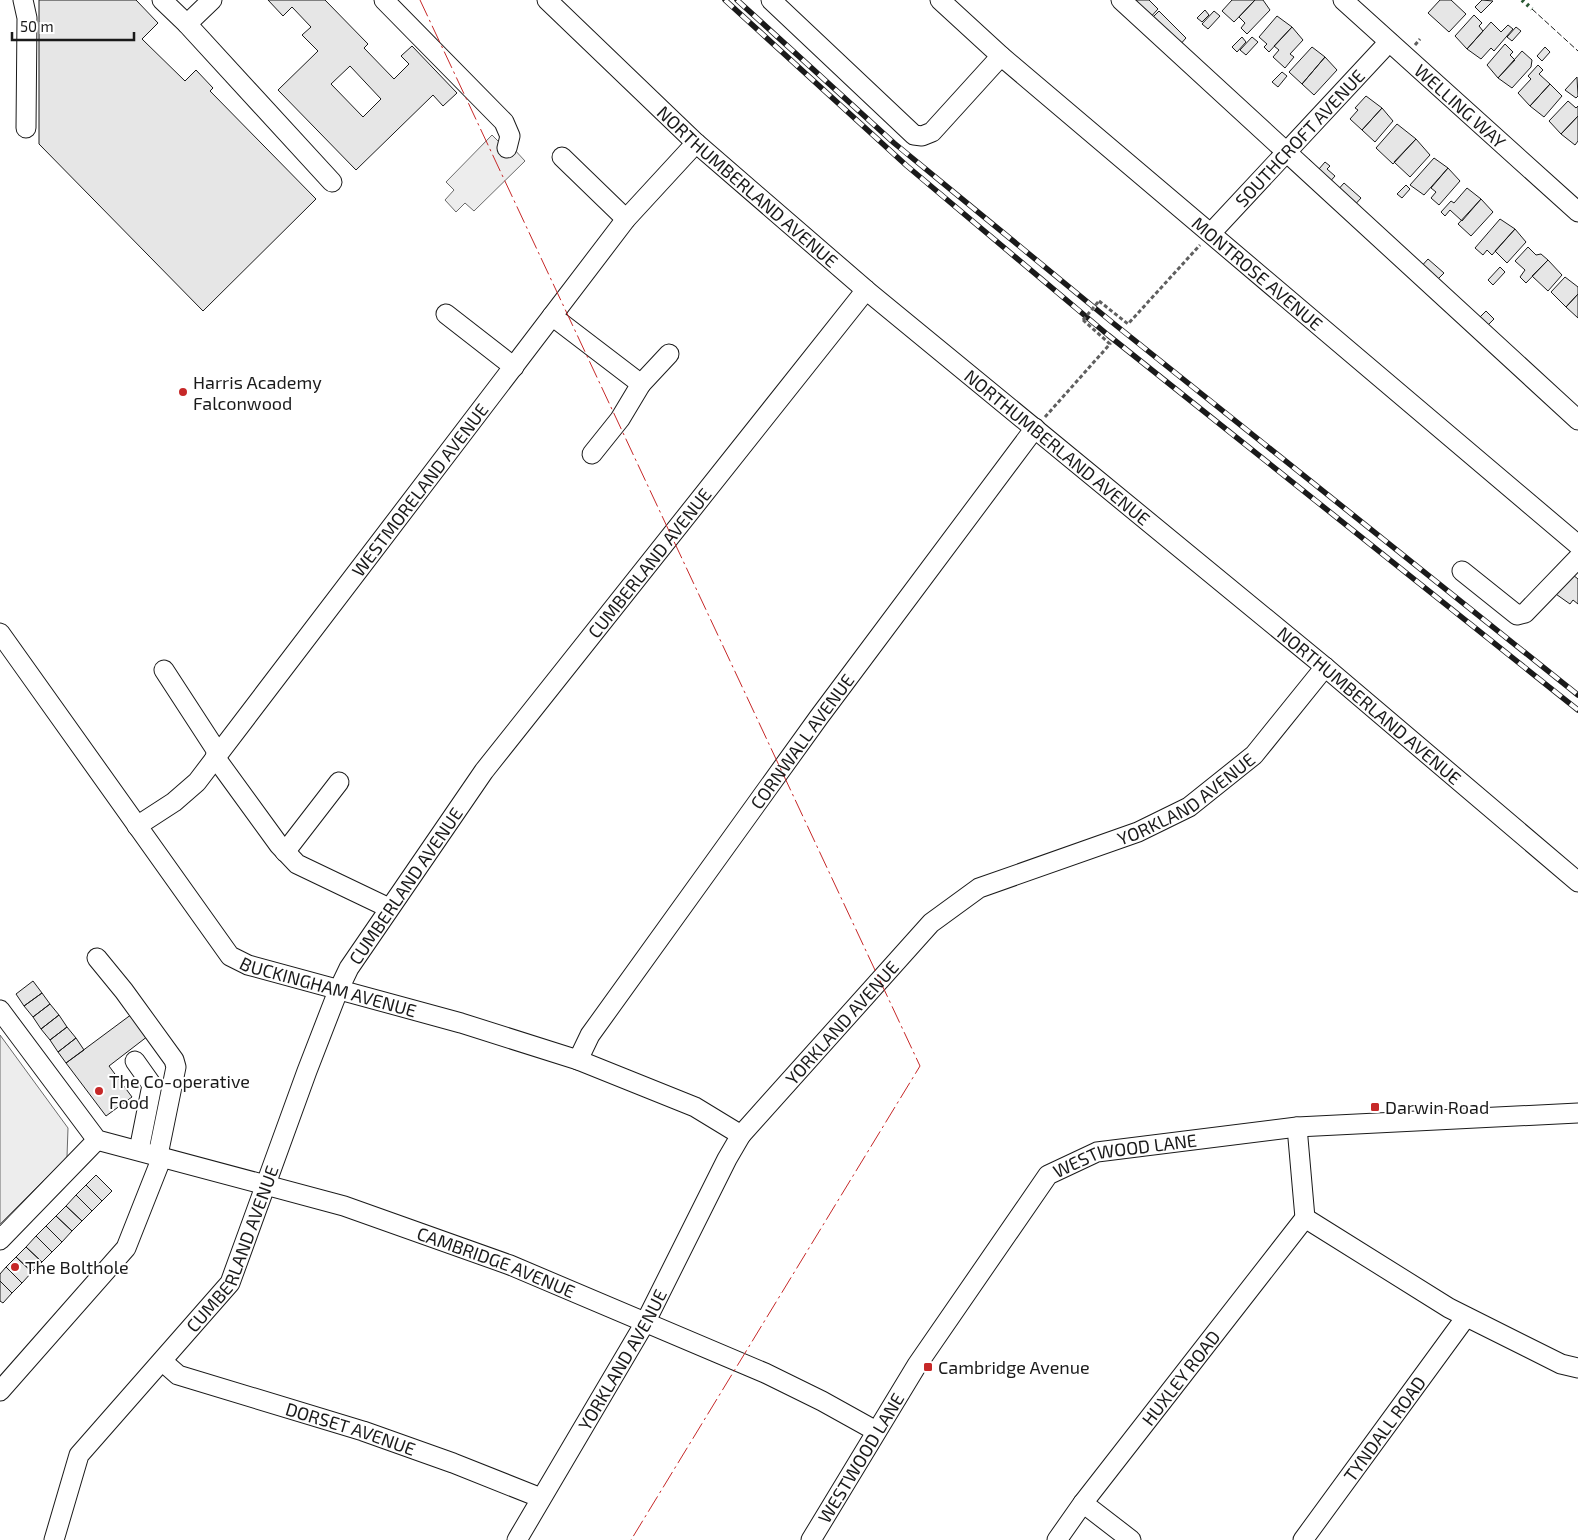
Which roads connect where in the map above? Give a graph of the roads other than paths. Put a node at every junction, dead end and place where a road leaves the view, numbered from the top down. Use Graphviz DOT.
graph roads {
  1 [pos="23,0"];
  2 [pos="162,0"];
  3 [pos="212,0"];
  4 [pos="384,0"];
  5 [pos="547,0"];
  6 [pos="771,0"];
  7 [pos="940,0"];
  8 [pos="1121,0"];
  9 [pos="1343,0"];
  10 [pos="187,24"];
  11 [pos="1389,42"];
  12 [pos="1000,56"];
  13 [pos="26,128"];
  14 [pos="696,143"];
  15 [pos="507,148"];
  16 [pos="1286,152"];
  17 [pos="562,157"];
  18 [pos="332,182"];
  19 [pos="1578,212"];
  20 [pos="626,219"];
  21 [pos="1211,233"];
  22 [pos="866,290"];
  23 [pos="446,314"];
  24 [pos="552,316"];
  25 [pos="669,354"];
  26 [pos="514,367"];
  27 [pos="641,384"];
  28 [pos="1578,420"];
  29 [pos="1034,428"];
  30 [pos="592,454"];
  31 [pos="1578,545"];
  32 [pos="1578,558"];
  33 [pos="1462,571"];
  34 [pos="0,633"];
  35 [pos="1325,668"];
  36 [pos="164,670"];
  37 [pos="217,755"];
  38 [pos="338,782"];
  39 [pos="137,826"];
  40 [pos="285,852"];
  41 [pos="1578,882"];
  42 [pos="389,908"];
  43 [pos="97,958"];
  44 [pos="338,991"];
  45 [pos="0,1010"];
  46 [pos="578,1060"];
  47 [pos="135,1061"];
  48 [pos="1578,1113"];
  49 [pos="1297,1127"];
  50 [pos="741,1135"];
  51 [pos="97,1140"];
  52 [pos="140,1150"];
  53 [pos="160,1156"];
  54 [pos="266,1184"];
  55 [pos="1305,1218"];
  56 [pos="0,1240"];
  57 [pos="1466,1317"];
  58 [pos="646,1321"];
  59 [pos="162,1361"];
  60 [pos="1578,1368"];
  61 [pos="0,1391"];
  62 [pos="876,1431"];
  63 [pos="541,1498"];
  64 [pos="1082,1503"];
  65 [pos="54,1540"];
  66 [pos="517,1540"];
  67 [pos="811,1540"];
  68 [pos="1057,1540"];
  69 [pos="1131,1540"];
  70 [pos="1303,1540"];
  1 -- 13 [label="street"];
  2 -- 10 [label="street"];
  3 -- 10 [label="street"];
  4 -- 15 [label="street"];
  5 -- 14 [label="street, NORTHUMBERLAND AVENUE"];
  6 -- 12 [label="street"];
  7 -- 12 [label="street, MONTROSE AVENUE"];
  8 -- 16 [label="street"];
  9 -- 11 [label="street, WELLING WAY"];
  10 -- 18 [label="street"];
  11 -- 16 [label="street, SOUTHCROFT AVENUE"];
  11 -- 19 [label="street, WELLING WAY"];
  12 -- 21 [label="street, MONTROSE AVENUE"];
  14 -- 20 [label="street, WESTMORELAND AVENUE"];
  14 -- 22 [label="street, NORTHUMBERLAND AVENUE"];
  16 -- 21 [label="street, SOUTHCROFT AVENUE"];
  16 -- 28 [label="street"];
  17 -- 20 [label="street"];
  20 -- 24 [label="street, WESTMORELAND AVENUE"];
  21 -- 31 [label="street, MONTROSE AVENUE"];
  22 -- 29 [label="street, NORTHUMBERLAND AVENUE"];
  22 -- 42 [label="street, CUMBERLAND AVENUE"];
  23 -- 26 [label="street"];
  24 -- 26 [label="street, WESTMORELAND AVENUE"];
  24 -- 27 [label="street"];
  25 -- 27 [label="street"];
  26 -- 37 [label="street, WESTMORELAND AVENUE"];
  27 -- 30 [label="street"];
  29 -- 35 [label="street, NORTHUMBERLAND AVENUE"];
  29 -- 46 [label="street, CORNWALL AVENUE"];
  32 -- 33 [label="street"];
  34 -- 39 [label="street, BUCKINGHAM AVENUE"];
  35 -- 41 [label="street, NORTHUMBERLAND AVENUE"];
  35 -- 50 [label="street, YORKLAND AVENUE"];
  36 -- 37 [label="street"];
  37 -- 39 [label="street, WESTMORELAND AVENUE"];
  37 -- 40 [label="street"];
  38 -- 40 [label="street"];
  39 -- 44 [label="street, BUCKINGHAM AVENUE"];
  40 -- 42 [label="street"];
  42 -- 44 [label="street, CUMBERLAND AVENUE"];
  43 -- 53 [label="street"];
  44 -- 46 [label="street, BUCKINGHAM AVENUE"];
  44 -- 54 [label="street, CUMBERLAND AVENUE"];
  45 -- 51 [label="street"];
  46 -- 50 [label="street, BUCKINGHAM AVENUE"];
  47 -- 52 [label="street"];
  48 -- 49 [label="street, WESTWOOD LANE"];
  49 -- 55 [label="street"];
  49 -- 62 [label="street, WESTWOOD LANE"];
  50 -- 58 [label="street, YORKLAND AVENUE"];
  51 -- 52 [label="street, CAMBRIDGE AVENUE"];
  51 -- 56 [label="street"];
  52 -- 53 [label="street, CAMBRIDGE AVENUE"];
  53 -- 54 [label="street, CAMBRIDGE AVENUE"];
  53 -- 61 [label="street"];
  54 -- 58 [label="street, CAMBRIDGE AVENUE"];
  54 -- 59 [label="street, CUMBERLAND AVENUE"];
  55 -- 57 [label="street"];
  55 -- 64 [label="street, HUXLEY ROAD"];
  57 -- 60 [label="street"];
  57 -- 70 [label="street, TYNDALL ROAD"];
  58 -- 62 [label="street, CAMBRIDGE AVENUE"];
  58 -- 63 [label="street, YORKLAND AVENUE"];
  59 -- 63 [label="street, DORSET AVENUE"];
  59 -- 65 [label="street, CUMBERLAND AVENUE"];
  62 -- 67 [label="street, WESTWOOD LANE"];
  63 -- 66 [label="street, YORKLAND AVENUE"];
  64 -- 68 [label="street, HUXLEY ROAD"];
  64 -- 69 [label="street"];
}
